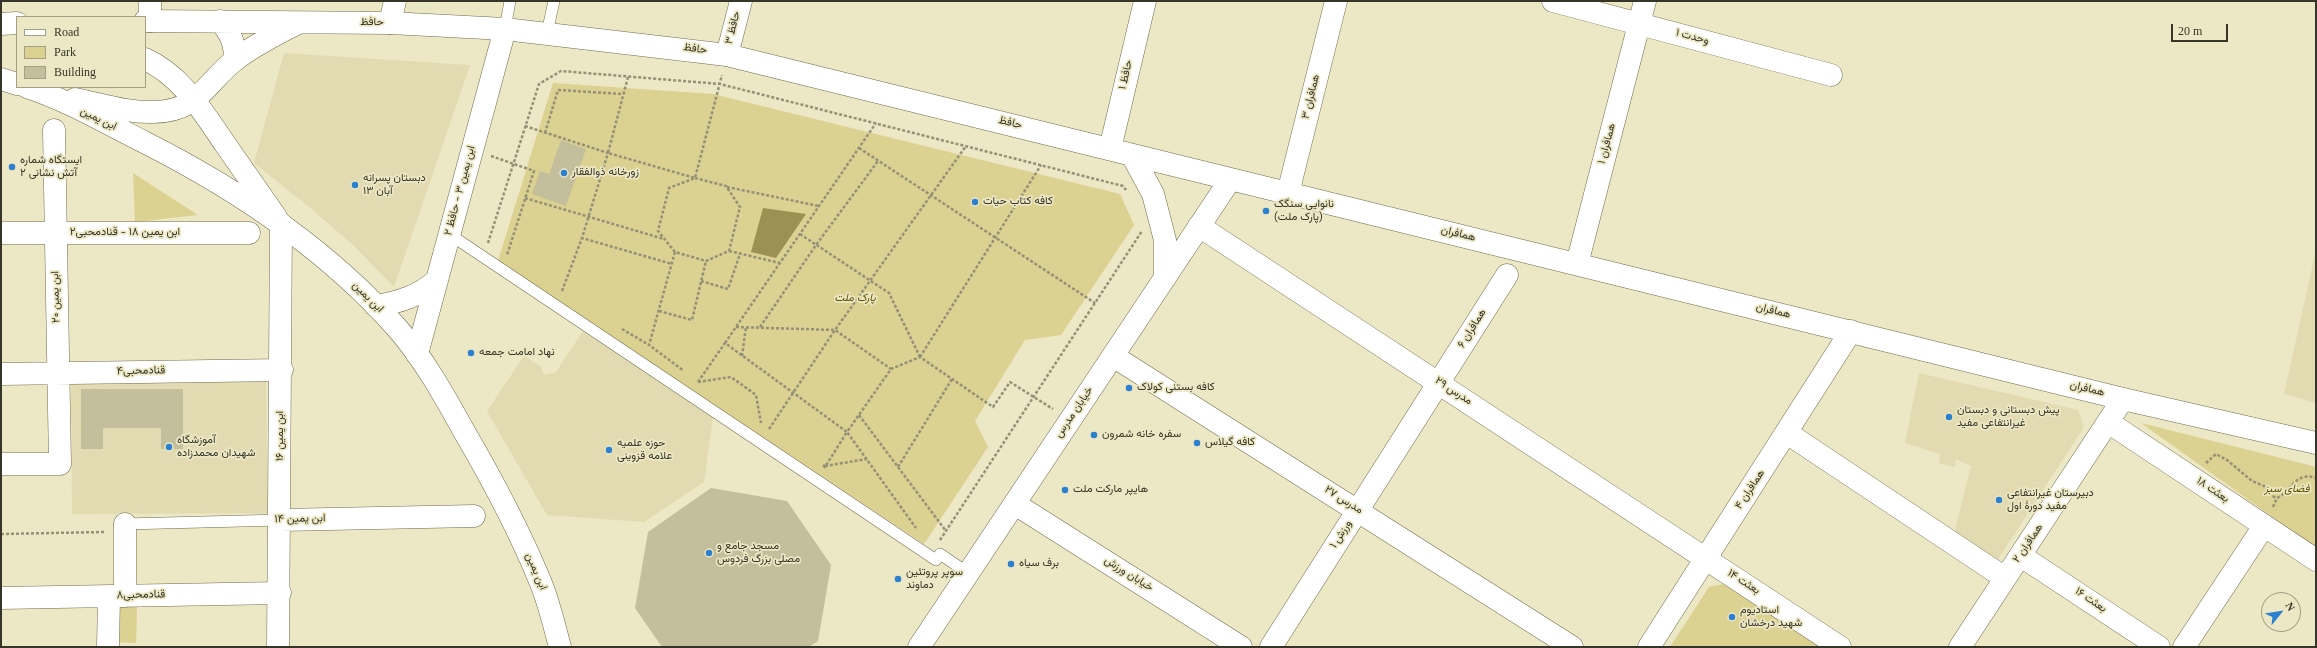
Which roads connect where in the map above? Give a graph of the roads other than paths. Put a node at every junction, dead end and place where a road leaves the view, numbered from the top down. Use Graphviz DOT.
graph roads {
  1 [pos="394,1"];
  2 [pos="510,1"];
  3 [pos="554,1"];
  4 [pos="741,1"];
  5 [pos="1145,1"];
  6 [pos="1336,1"];
  7 [pos="1553,1"];
  8 [pos="1645,1"];
  9 [pos="148,14"];
  10 [pos="220,21"];
  11 [pos="300,22"];
  12 [pos="390,23"];
  13 [pos="1,24"];
  14 [pos="16,24"];
  15 [pos="1639,24"];
  16 [pos="504,29"];
  17 [pos="547,33"];
  18 [pos="727,55"];
  19 [pos="146,60"];
  20 [pos="235,60"];
  21 [pos="1831,74"];
  22 [pos="1,79"];
  23 [pos="16,84"];
  24 [pos="28,88"];
  25 [pos="30,88"];
  26 [pos="195,101"];
  27 [pos="54,130"];
  28 [pos="1110,149"];
  29 [pos="1132,155"];
  30 [pos="1230,180"];
  31 [pos="1288,193"];
  32 [pos="281,224"];
  33 [pos="1199,226"];
  34 [pos="1,233"];
  35 [pos="56,233"];
  36 [pos="249,233"];
  37 [pos="449,234"];
  38 [pos="1577,264"];
  39 [pos="1507,274"];
  40 [pos="1165,278"];
  41 [pos="437,280"];
  42 [pos="376,306"];
  43 [pos="1851,331"];
  44 [pos="417,354"];
  45 [pos="1113,356"];
  46 [pos="282,370"];
  47 [pos="58,373"];
  48 [pos="1,374"];
  49 [pos="1438,383"];
  50 [pos="2123,399"];
  51 [pos="2108,422"];
  52 [pos="1787,433"];
  53 [pos="2316,443"];
  54 [pos="1,464"];
  55 [pos="1015,504"];
  56 [pos="1358,510"];
  57 [pos="474,516"];
  58 [pos="281,520"];
  59 [pos="2264,526"];
  60 [pos="125,528"];
  61 [pos="2021,556"];
  62 [pos="1706,559"];
  63 [pos="2316,560"];
  64 [pos="968,573"];
  65 [pos="2005,578"];
  66 [pos="280,593"];
  67 [pos="117,596"];
  68 [pos="1,598"];
  69 [pos="108,647"];
  70 [pos="278,647"];
  71 [pos="560,647"];
  72 [pos="919,647"];
  73 [pos="1241,647"];
  74 [pos="1271,647"];
  75 [pos="1572,647"];
  76 [pos="1649,647"];
  77 [pos="1840,647"];
  78 [pos="1960,647"];
  79 [pos="2159,647"];
  80 [pos="2184,647"];
  1 -- 12 [label="street"];
  2 -- 16 [label="lane"];
  3 -- 17 [label="lane"];
  4 -- 18 [label="street, حافظ ۳"];
  5 -- 28 [label="street, حافظ ۱"];
  6 -- 31 [label="street, همافران ۳"];
  7 -- 15 [label="street, وحدت ۱"];
  8 -- 15 [label="street, همافران ۱"];
  9 -- 10 [label="street, حافظ"];
  10 -- 11 [label="street, حافظ"];
  10 -- 20 [label="street"];
  11 -- 12 [label="street, حافظ"];
  11 -- 20 [label="street"];
  12 -- 16 [label="street, حافظ"];
  13 -- 14 [label="street"];
  15 -- 21 [label="street, وحدت ۱"];
  15 -- 38 [label="street, همافران ۱"];
  16 -- 17 [label="street, حافظ"];
  16 -- 37 [label="street, ابن یمین ۳ - حافظ ۲"];
  17 -- 18 [label="street, حافظ"];
  18 -- 28 [label="street, حافظ"];
  19 -- 26 [label="street"];
  20 -- 26 [label="street"];
  22 -- 23 [label="street, ابن یمین"];
  24 -- 32 [label="street, ابن یمین"];
  25 -- 26 [label="street"];
  26 -- 32 [label="street"];
  27 -- 35 [label="street, ابن یمین ۲۰"];
  28 -- 29 [label="street, حافظ"];
  29 -- 30 [label="street, حافظ"];
  29 -- 40 [label="street"];
  30 -- 31 [label="street, همافران"];
  30 -- 33 [label="street, خیابان مدرس"];
  31 -- 38 [label="street, همافران"];
  32 -- 42 [label="street, ابن یمین"];
  32 -- 46 [label="street, ابن یمین ۱۶"];
  33 -- 40 [label="street, خیابان مدرس"];
  33 -- 49 [label="street, مدرس ۲۹"];
  34 -- 35 [label="street, ابن یمین ۱۸ - قنادمحبی۲"];
  35 -- 36 [label="street, ابن یمین ۱۸ - قنادمحبی۲"];
  35 -- 47 [label="street, ابن یمین ۲۰"];
  37 -- 41 [label="street, ابن یمین ۳ - حافظ ۲"];
  37 -- 64 [label="lane"];
  38 -- 43 [label="street, همافران"];
  39 -- 49 [label="street, همافران ۶"];
  40 -- 45 [label="street, خیابان مدرس"];
  41 -- 42 [label="street"];
  41 -- 44 [label="street, ابن یمین ۳ - حافظ ۲"];
  42 -- 44 [label="street, ابن یمین"];
  43 -- 50 [label="street, همافران"];
  43 -- 52 [label="street, همافران ۴"];
  44 -- 71 [label="street, ابن یمین"];
  45 -- 55 [label="street, خیابان مدرس"];
  45 -- 56 [label="street, مدرس ۲۷"];
  46 -- 47 [label="street, قنادمحبی۴"];
  46 -- 58 [label="street, ابن یمین ۱۶"];
  47 -- 48 [label="street, قنادمحبی۴"];
  47 -- 54 [label="street, ابن یمین ۲۰"];
  49 -- 56 [label="street, ورزش ۱"];
  49 -- 62 [label="street, مدرس ۲۹"];
  50 -- 51 [label="street, همافران ۲"];
  50 -- 53 [label="street, همافران"];
  51 -- 59 [label="street, بعثت ۱۸"];
  51 -- 61 [label="street, همافران ۲"];
  52 -- 62 [label="street, همافران ۴"];
  52 -- 65 [label="street"];
  55 -- 64 [label="street, خیابان مدرس"];
  55 -- 73 [label="street, خیابان ورزش"];
  56 -- 74 [label="street, ورزش ۱"];
  56 -- 75 [label="street, مدرس ۲۷"];
  57 -- 58 [label="street, ابن یمین ۱۴"];
  58 -- 60 [label="lane, ابن یمین ۱۴"];
  58 -- 66 [label="street, ابن یمین ۱۶"];
  59 -- 63 [label="street, بعثت ۱۸"];
  59 -- 80 [label="street"];
  60 -- 67 [label="street"];
  61 -- 65 [label="street, همافران ۲"];
  61 -- 79 [label="street, بعثت ۱۶"];
  62 -- 76 [label="street, همافران ۴"];
  62 -- 77 [label="street, بعثت ۱۴"];
  64 -- 72 [label="street, خیابان مدرس"];
  65 -- 78 [label="street, همافران ۲"];
  66 -- 67 [label="street, قنادمحبی۸"];
  66 -- 70 [label="street, ابن یمین ۱۶"];
  67 -- 68 [label="street, قنادمحبی۸"];
  67 -- 69 [label="street"];
}
